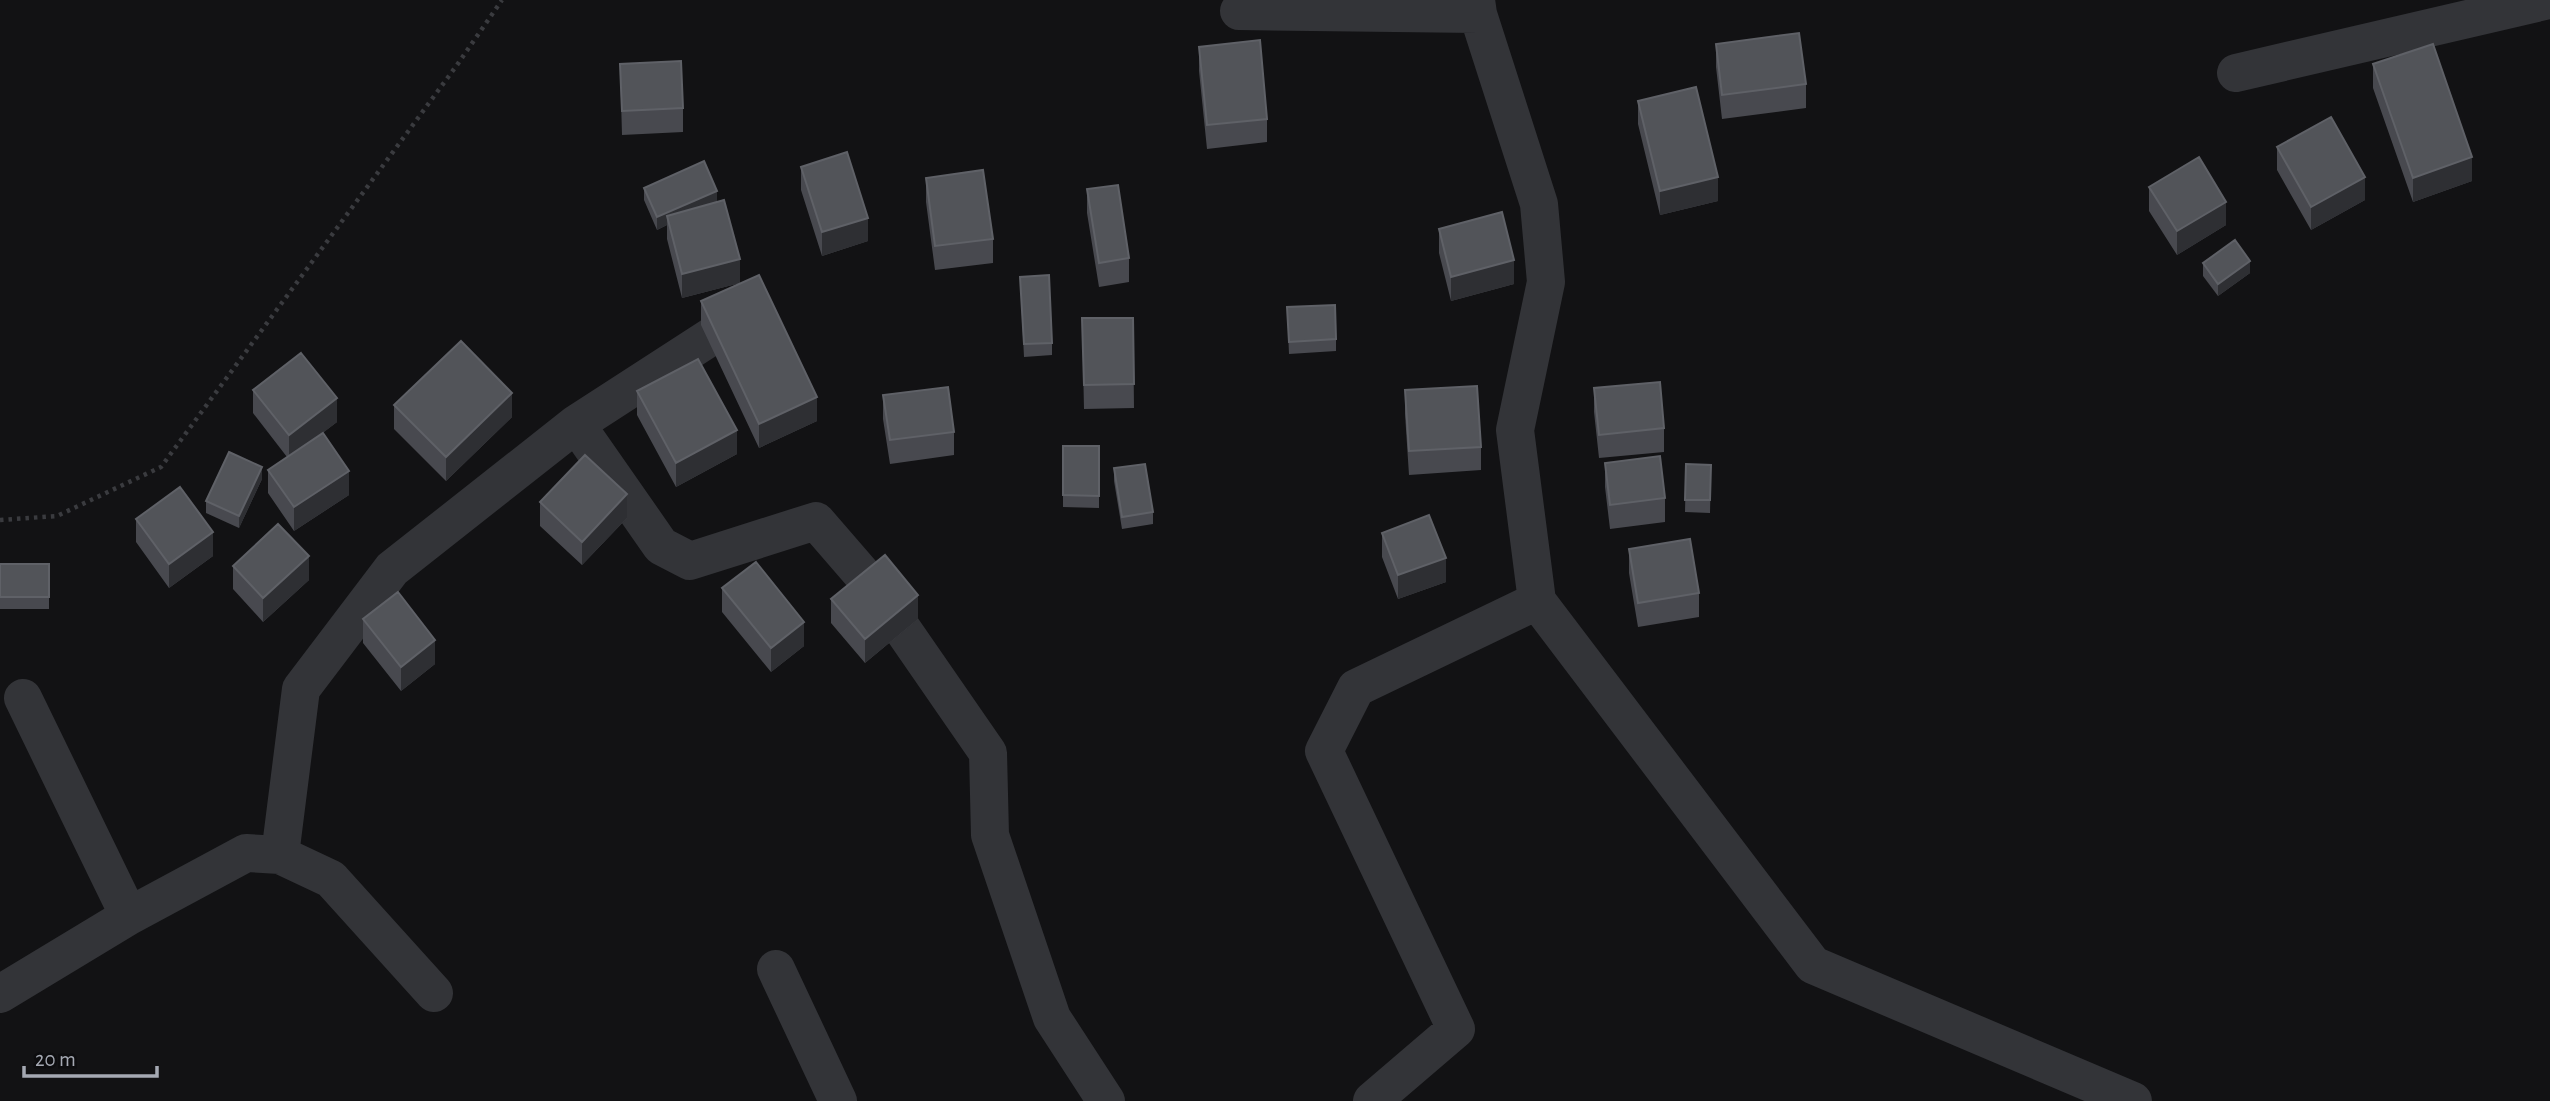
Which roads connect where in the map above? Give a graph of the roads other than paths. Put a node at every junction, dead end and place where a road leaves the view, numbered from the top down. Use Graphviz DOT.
graph roads {
  1 [pos="2549,0"];
  2 [pos="1477,7"];
  3 [pos="1239,12"];
  4 [pos="2236,73"];
  5 [pos="712,336"];
  6 [pos="576,424"];
  7 [pos="1537,601"];
  8 [pos="23,698"];
  9 [pos="280,855"];
  10 [pos="129,916"];
  11 [pos="776,969"];
  12 [pos="434,993"];
  13 [pos="0,994"];
  14 [pos="838,1101"];
  15 [pos="1106,1101"];
  16 [pos="1372,1101"];
  17 [pos="2133,1101"];
  1 -- 4 [label="street"];
  2 -- 3 [label="street"];
  2 -- 7 [label="street"];
  5 -- 6 [label="street"];
  6 -- 9 [label="street"];
  6 -- 15 [label="street"];
  7 -- 16 [label="street"];
  7 -- 17 [label="street"];
  8 -- 10 [label="street"];
  9 -- 10 [label="street"];
  9 -- 12 [label="street"];
  10 -- 13 [label="street"];
  11 -- 14 [label="street"];
}
